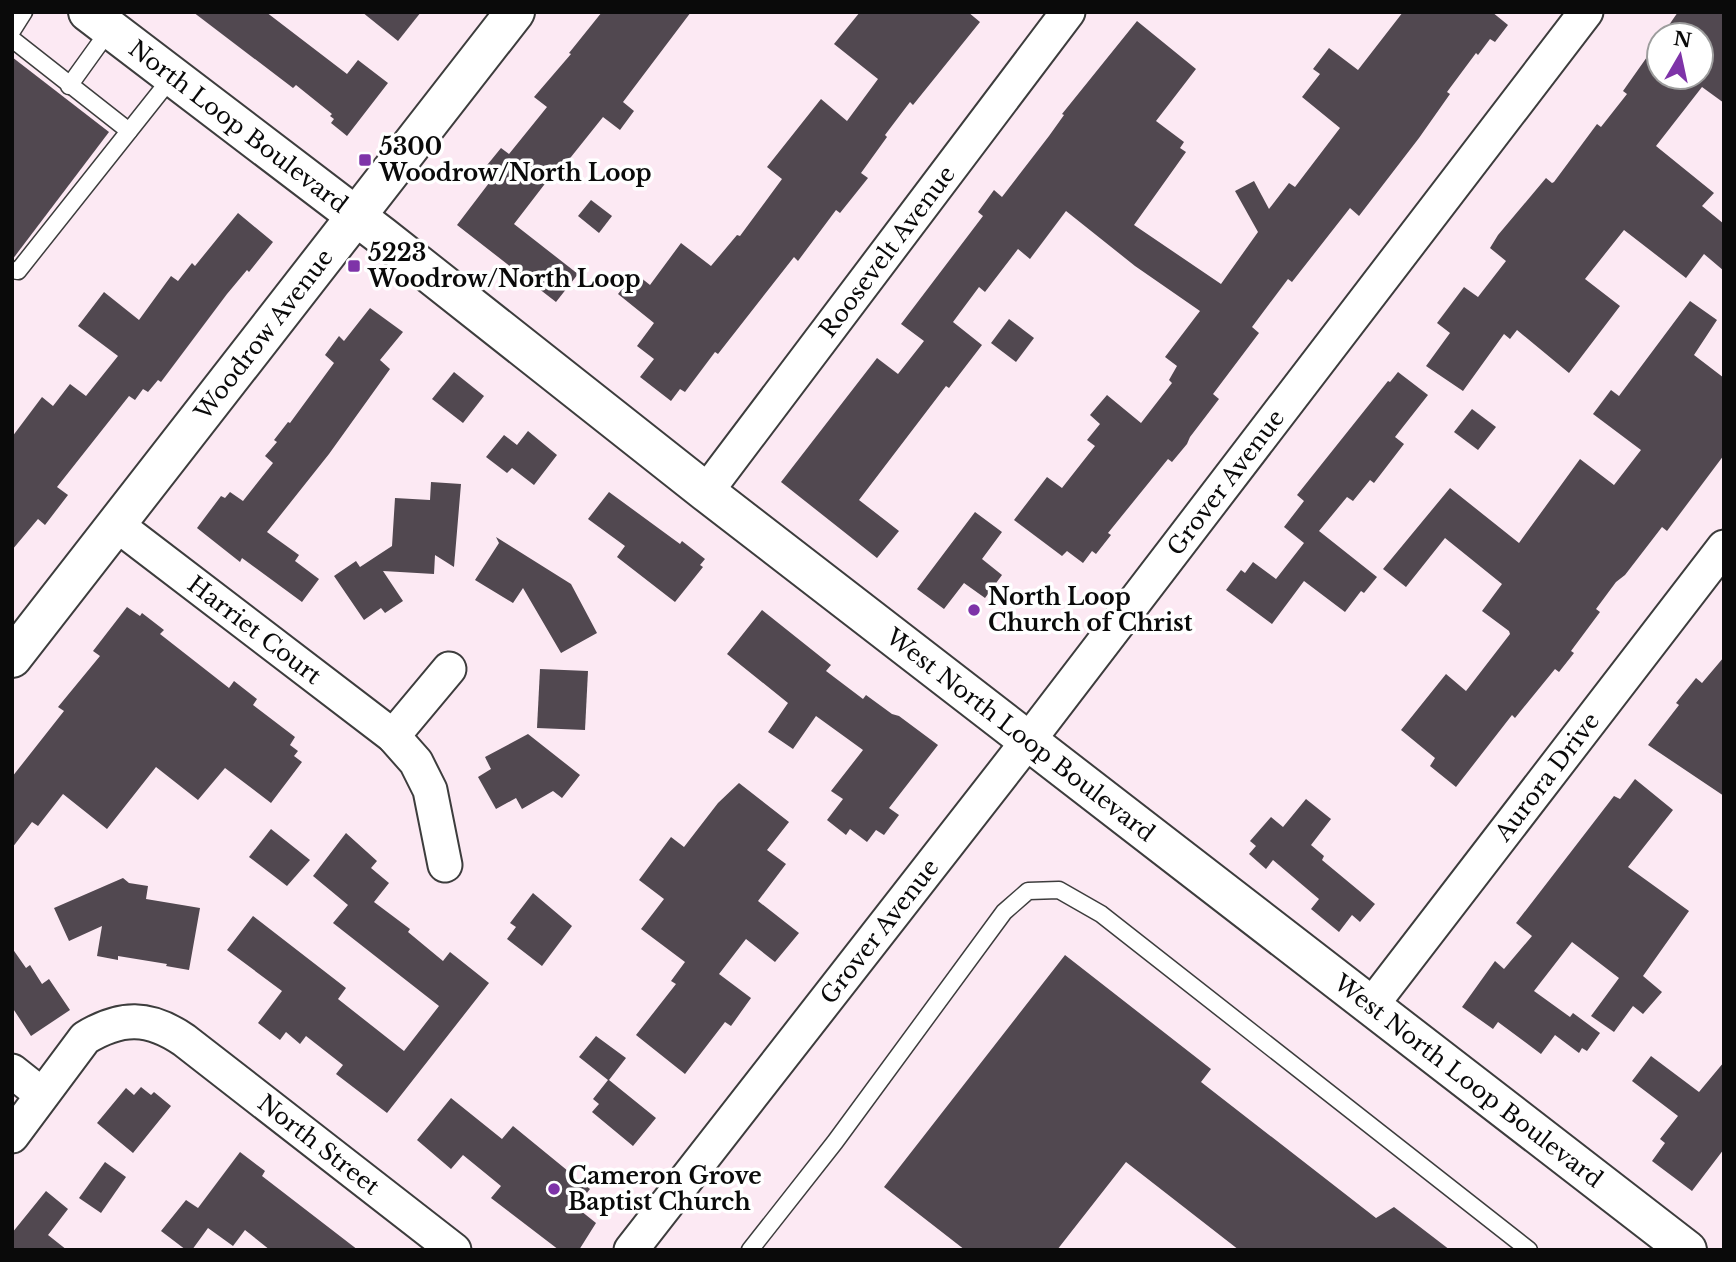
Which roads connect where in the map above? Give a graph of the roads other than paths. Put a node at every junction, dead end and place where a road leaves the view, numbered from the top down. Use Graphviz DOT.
graph roads {
  1 [pos="24,12"];
  2 [pos="516,12"];
  3 [pos="1068,12"];
  4 [pos="1586,12"];
  5 [pos="99,21"];
  6 [pos="12,31"];
  7 [pos="12,39"];
  8 [pos="172,77"];
  9 [pos="69,86"];
  10 [pos="129,131"];
  11 [pos="356,217"];
  12 [pos="12,270"];
  13 [pos="706,492"];
  14 [pos="117,525"];
  15 [pos="1724,547"];
  16 [pos="12,658"];
  17 [pos="449,669"];
  18 [pos="393,736"];
  19 [pos="1028,741"];
  20 [pos="445,865"];
  21 [pos="1371,1006"];
  22 [pos="12,1071"];
  23 [pos="41,1094"];
  24 [pos="12,1136"];
  25 [pos="454,1250"];
  26 [pos="631,1250"];
  27 [pos="750,1250"];
  28 [pos="1529,1250"];
  29 [pos="1687,1250"];
  1 -- 6 [label="lane"];
  2 -- 11 [label="street, Woodrow Avenue"];
  3 -- 13 [label="street, Roosevelt Avenue"];
  4 -- 19 [label="street, Grover Avenue"];
  5 -- 8 [label="street, North Loop Boulevard"];
  5 -- 9 [label="lane"];
  7 -- 9 [label="lane"];
  8 -- 10 [label="lane"];
  8 -- 11 [label="street, North Loop Boulevard"];
  9 -- 10 [label="lane"];
  10 -- 12 [label="lane"];
  11 -- 13 [label="street, West North Loop Boulevard"];
  11 -- 14 [label="street, Woodrow Avenue"];
  13 -- 19 [label="street, West North Loop Boulevard"];
  14 -- 16 [label="street, Woodrow Avenue"];
  14 -- 18 [label="street, Harriet Court"];
  15 -- 21 [label="street, Aurora Drive"];
  17 -- 18 [label="street"];
  18 -- 20 [label="street, Harriet Court"];
  19 -- 21 [label="street, West North Loop Boulevard"];
  19 -- 26 [label="street, Grover Avenue"];
  21 -- 29 [label="street, West North Loop Boulevard"];
  22 -- 23 [label="street"];
  23 -- 24 [label="street, North Street"];
  23 -- 25 [label="street, North Street"];
  27 -- 28 [label="lane"];
}
